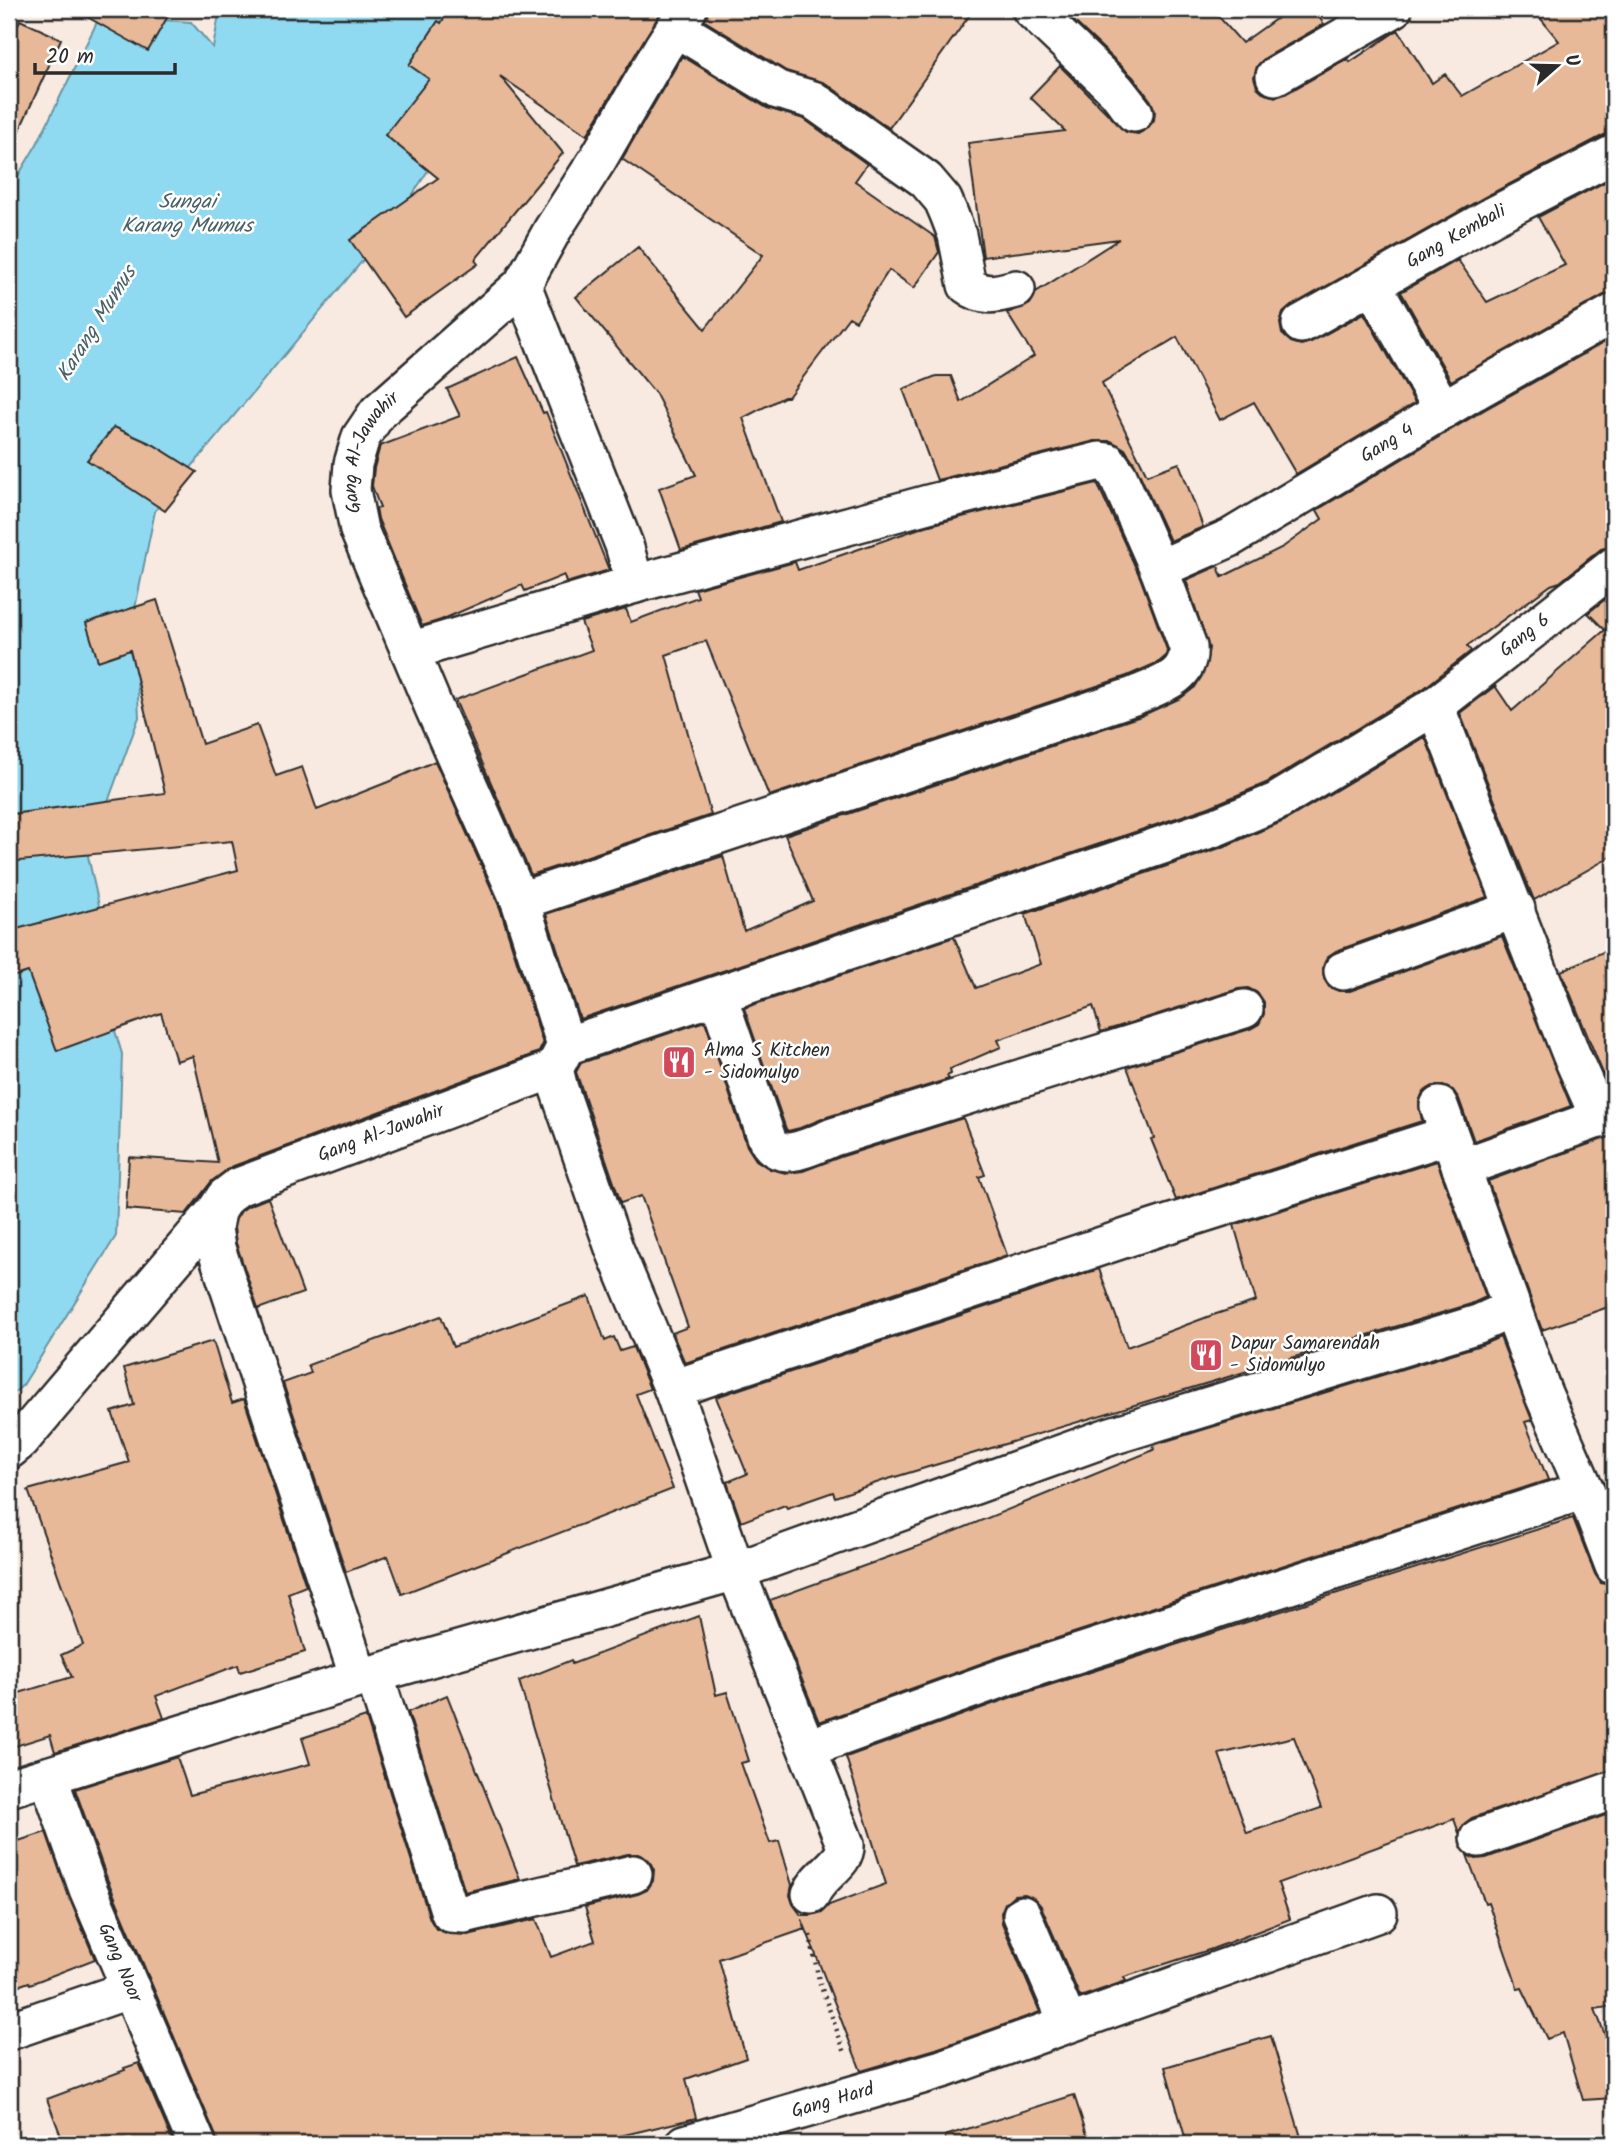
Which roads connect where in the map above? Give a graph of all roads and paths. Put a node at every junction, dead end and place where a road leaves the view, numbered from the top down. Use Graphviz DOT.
graph roads {
  1 [pos="1031,9"];
  2 [pos="1393,9"];
  3 [pos="682,18"];
  4 [pos="1275,76"];
  5 [pos="1134,113"];
  6 [pos="1614,154"];
  7 [pos="1372,284"];
  8 [pos="522,285"];
  9 [pos="1016,289"];
  10 [pos="1614,313"];
  11 [pos="1301,324"];
  12 [pos="1443,410"];
  13 [pos="1614,566"];
  14 [pos="1159,569"];
  15 [pos="635,584"];
  16 [pos="410,651"];
  17 [pos="1434,706"];
  18 [pos="520,901"];
  19 [pos="1516,909"];
  20 [pos="1343,971"];
  21 [pos="718,996"];
  22 [pos="1244,1009"];
  23 [pos="560,1057"];
  24 [pos="1607,1116"];
  25 [pos="1450,1137"];
  26 [pos="216,1211"];
  27 [pos="1511,1308"];
  28 [pos="673,1389"];
  29 [pos="9,1450"];
  30 [pos="1585,1490"];
  31 [pos="1614,1566"];
  32 [pos="736,1571"];
  33 [pos="367,1676"];
  34 [pos="808,1748"];
  35 [pos="47,1776"];
  36 [pos="9,1788"];
  37 [pos="1614,1790"];
  38 [pos="1479,1838"];
  39 [pos="633,1874"];
  40 [pos="811,1894"];
  41 [pos="1378,1913"];
  42 [pos="1022,1914"];
  43 [pos="131,1989"];
  44 [pos="1068,2023"];
  45 [pos="9,2031"];
  46 [pos="860,2094"];
  47 [pos="197,2144"];
  48 [pos="685,2144"];
  1 -- 5 [label="street"];
  2 -- 4 [label="street"];
  3 -- 8 [label="street, Gang Al-Jawahir"];
  3 -- 9 [label="street"];
  6 -- 7 [label="street, Gang Kembali"];
  7 -- 11 [label="street, Gang Kembali"];
  7 -- 12 [label="street"];
  8 -- 15 [label="street"];
  8 -- 16 [label="street, Gang Al-Jawahir"];
  10 -- 12 [label="street, Gang 4"];
  12 -- 14 [label="street, Gang 4"];
  13 -- 17 [label="street, Gang 6"];
  14 -- 15 [label="street"];
  14 -- 18 [label="street"];
  15 -- 16 [label="street"];
  16 -- 18 [label="street, Gang Al-Jawahir"];
  17 -- 19 [label="street"];
  17 -- 21 [label="street, Gang 6"];
  18 -- 23 [label="street, Gang Al-Jawahir"];
  19 -- 20 [label="street"];
  19 -- 24 [label="street"];
  21 -- 22 [label="street"];
  21 -- 23 [label="street, Gang 6"];
  23 -- 26 [label="street, Gang Al-Jawahir"];
  23 -- 28 [label="street"];
  24 -- 25 [label="street"];
  25 -- 27 [label="street"];
  25 -- 28 [label="street"];
  26 -- 29 [label="street, Gang Al-Jawahir"];
  26 -- 33 [label="street"];
  27 -- 30 [label="street"];
  27 -- 32 [label="street"];
  28 -- 32 [label="street"];
  30 -- 31 [label="street"];
  30 -- 34 [label="street"];
  32 -- 33 [label="street"];
  32 -- 34 [label="street"];
  33 -- 35 [label="street"];
  33 -- 39 [label="street"];
  34 -- 40 [label="street"];
  35 -- 36 [label="street"];
  35 -- 43 [label="street, Gang Noor"];
  37 -- 38 [label="street"];
  40 -- 46 [label="path"];
  41 -- 44 [label="street, Gang Hard"];
  42 -- 44 [label="street"];
  43 -- 45 [label="street"];
  43 -- 47 [label="street, Gang Noor"];
  44 -- 46 [label="street, Gang Hard"];
  46 -- 48 [label="street, Gang Hard"];
}
